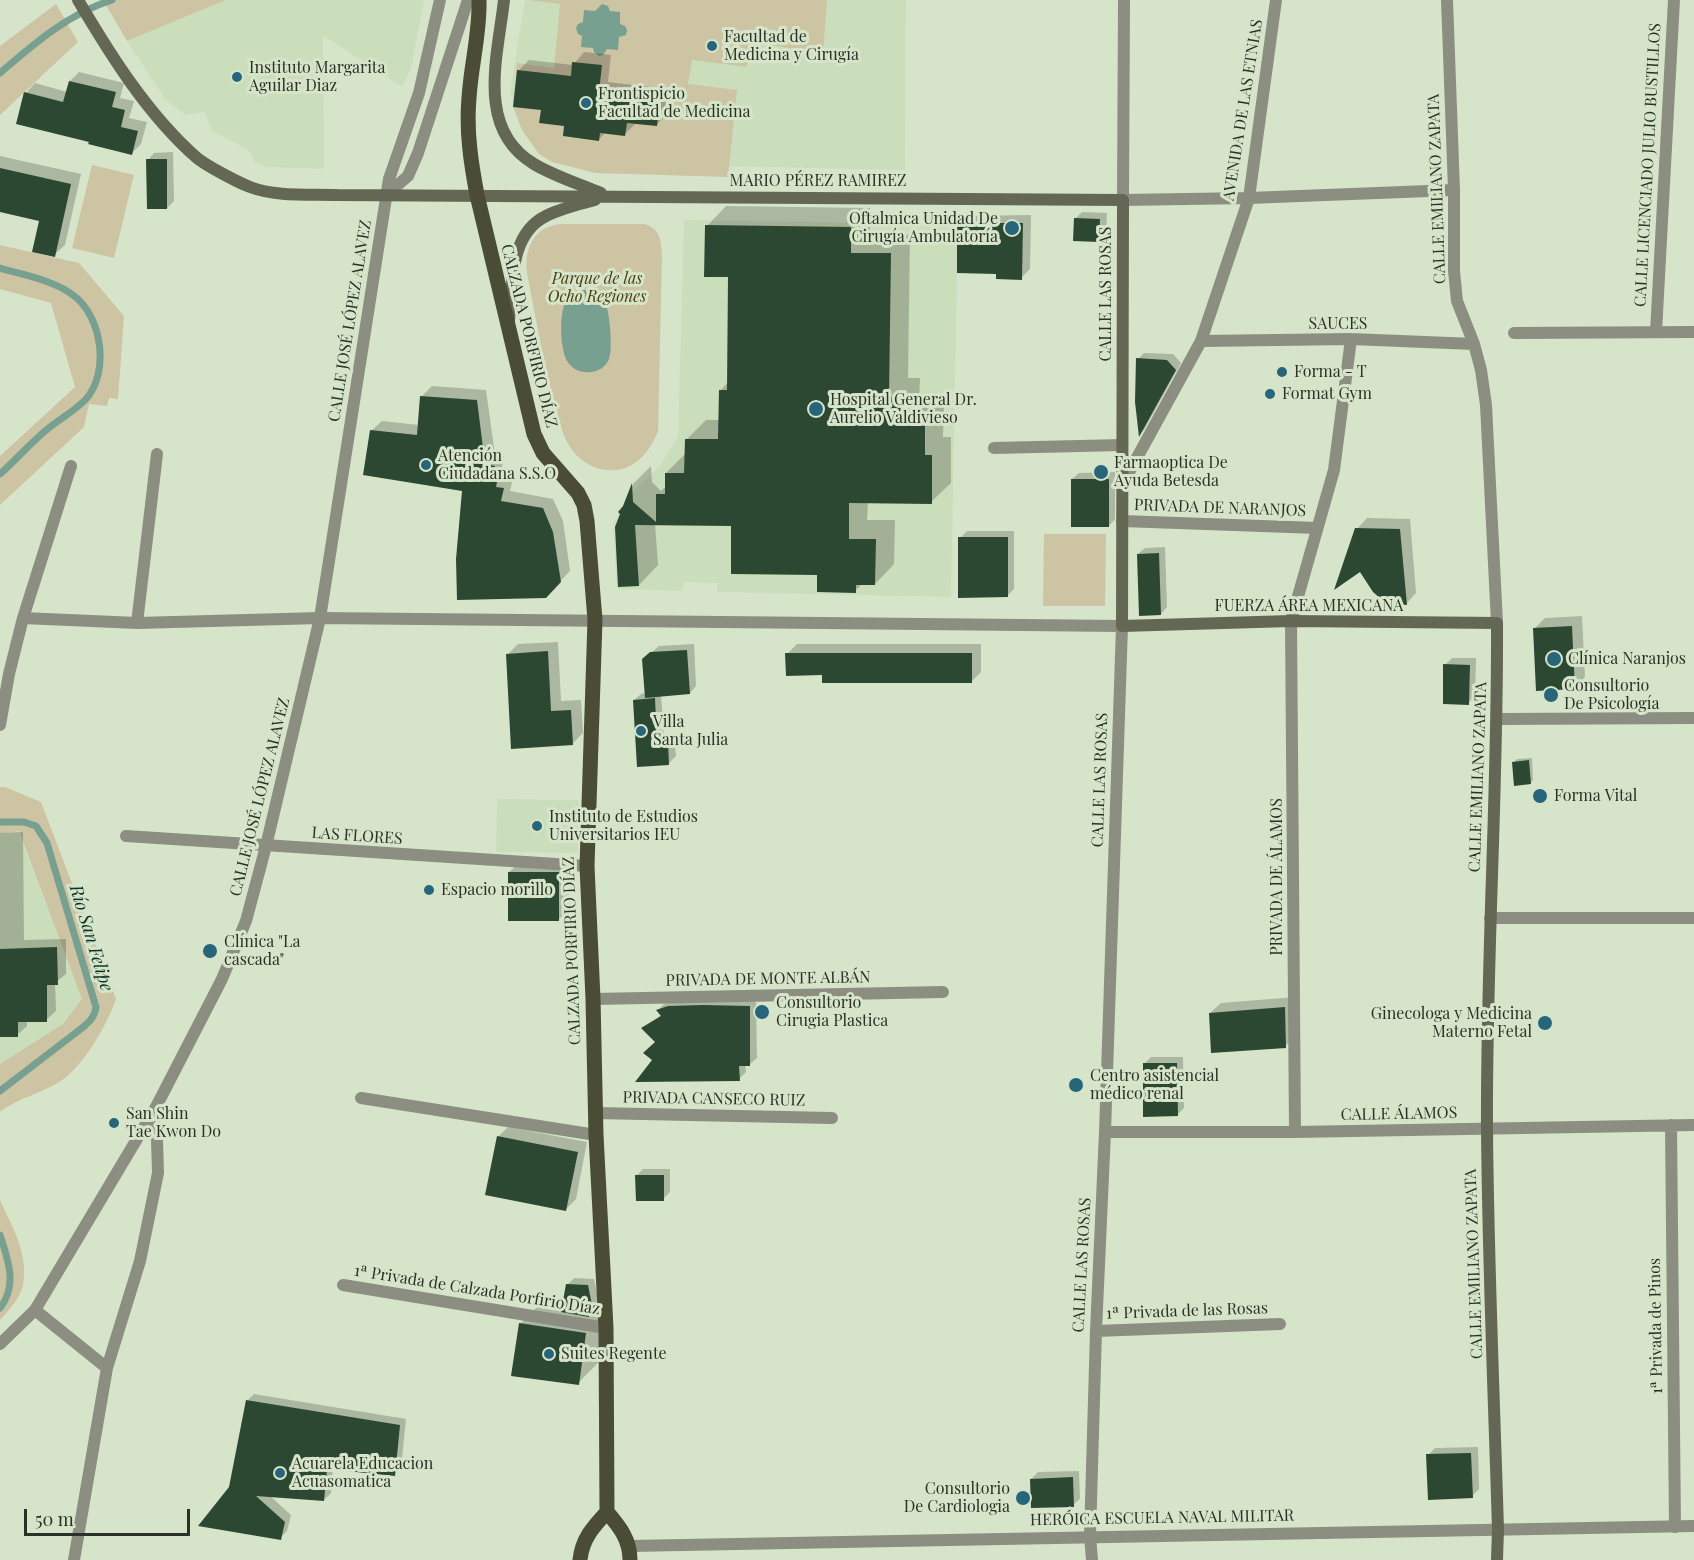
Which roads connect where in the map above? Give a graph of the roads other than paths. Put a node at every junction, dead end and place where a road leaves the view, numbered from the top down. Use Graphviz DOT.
graph roads {
  1 [pos="78,0"];
  2 [pos="440,0"];
  3 [pos="468,0"];
  4 [pos="479,0"];
  5 [pos="504,0"];
  6 [pos="1124,0"];
  7 [pos="1276,0"];
  8 [pos="1448,0"];
  9 [pos="1674,0"];
  10 [pos="1454,190"];
  11 [pos="386,195"];
  12 [pos="477,195"];
  13 [pos="608,196"];
  14 [pos="1249,198"];
  15 [pos="1123,200"];
  16 [pos="508,330"];
  17 [pos="1656,332"];
  18 [pos="1694,332"];
  19 [pos="1515,333"];
  20 [pos="1351,339"];
  21 [pos="1201,341"];
  22 [pos="1474,344"];
  23 [pos="1122,445"];
  24 [pos="994,448"];
  25 [pos="157,454"];
  26 [pos="71,466"];
  27 [pos="1122,485"];
  28 [pos="1122,521"];
  29 [pos="1317,528"];
  30 [pos="23,618"];
  31 [pos="320,618"];
  32 [pos="595,620"];
  33 [pos="1291,621"];
  34 [pos="137,623"];
  35 [pos="1497,623"];
  36 [pos="1122,626"];
  37 [pos="1694,718"];
  38 [pos="1498,720"];
  39 [pos="0,725"];
  40 [pos="126,836"];
  41 [pos="266,846"];
  42 [pos="586,866"];
  43 [pos="1490,918"];
  44 [pos="1694,918"];
  45 [pos="943,992"];
  46 [pos="593,999"];
  47 [pos="361,1098"];
  48 [pos="156,1107"];
  49 [pos="595,1113"];
  50 [pos="832,1118"];
  51 [pos="1671,1125"];
  52 [pos="1694,1125"];
  53 [pos="1487,1128"];
  54 [pos="1105,1132"];
  55 [pos="1295,1132"];
  56 [pos="596,1135"];
  57 [pos="343,1285"];
  58 [pos="35,1310"];
  59 [pos="1281,1324"];
  60 [pos="606,1328"];
  61 [pos="1095,1331"];
  62 [pos="0,1344"];
  63 [pos="107,1368"];
  64 [pos="607,1512"];
  65 [pos="1694,1526"];
  66 [pos="1675,1527"];
  67 [pos="1498,1529"];
  68 [pos="1090,1536"];
  69 [pos="630,1553"];
  70 [pos="74,1560"];
  71 [pos="580,1560"];
  72 [pos="1092,1560"];
  73 [pos="1497,1560"];
  1 -- 11 [label="main road, MARIO PÉREZ RAMIREZ"];
  2 -- 11 [label="street, CALLE JOSÉ LÓPEZ ALAVEZ"];
  3 -- 11 [label="street"];
  4 -- 12 [label="main road, CALZADA PORFIRIO DÍAZ"];
  5 -- 13 [label="main road"];
  6 -- 15 [label="street, CALLE LAS ROSAS"];
  7 -- 14 [label="street, AVENIDA DE LAS ETNIAS"];
  8 -- 10 [label="street, CALLE EMILIANO ZAPATA"];
  9 -- 17 [label="street, CALLE LICENCIADO JULIO BUSTILLOS"];
  10 -- 14 [label="street, MARIO PÉREZ RAMIREZ"];
  10 -- 22 [label="street, CALLE EMILIANO ZAPATA"];
  11 -- 12 [label="main road, MARIO PÉREZ RAMIREZ"];
  11 -- 31 [label="street, CALLE JOSÉ LÓPEZ ALAVEZ"];
  12 -- 13 [label="main road, MARIO PÉREZ RAMIREZ"];
  12 -- 16 [label="main road, CALZADA PORFIRIO DÍAZ"];
  13 -- 15 [label="main road, MARIO PÉREZ RAMIREZ"];
  13 -- 16 [label="main road"];
  14 -- 15 [label="street, MARIO PÉREZ RAMIREZ"];
  14 -- 21 [label="street, AVENIDA DE LAS ETNIAS"];
  15 -- 23 [label="main road, CALLE LAS ROSAS"];
  16 -- 32 [label="main road, CALZADA PORFIRIO DÍAZ"];
  17 -- 18 [label="street"];
  17 -- 19 [label="street"];
  20 -- 21 [label="street, SAUCES"];
  20 -- 22 [label="street, SAUCES"];
  20 -- 29 [label="street, PRIVADA DE NARANJOS"];
  21 -- 27 [label="street, AVENIDA DE LAS ETNIAS"];
  22 -- 35 [label="street, CALLE EMILIANO ZAPATA"];
  23 -- 24 [label="street"];
  23 -- 27 [label="main road, CALLE LAS ROSAS"];
  25 -- 34 [label="street"];
  26 -- 30 [label="street"];
  27 -- 28 [label="main road, CALLE LAS ROSAS"];
  28 -- 29 [label="street, PRIVADA DE NARANJOS"];
  28 -- 36 [label="main road, CALLE LAS ROSAS"];
  29 -- 33 [label="street, PRIVADA DE NARANJOS"];
  30 -- 34 [label="street"];
  30 -- 39 [label="street"];
  31 -- 32 [label="street"];
  31 -- 34 [label="street"];
  31 -- 41 [label="street, CALLE JOSÉ LÓPEZ ALAVEZ"];
  32 -- 36 [label="street"];
  32 -- 42 [label="main road, CALZADA PORFIRIO DÍAZ"];
  33 -- 35 [label="main road, FUERZA ÁREA MEXICANA"];
  33 -- 36 [label="main road, FUERZA ÁREA MEXICANA"];
  33 -- 55 [label="street, PRIVADA DE ÁLAMOS"];
  35 -- 38 [label="main road, CALLE EMILIANO ZAPATA"];
  36 -- 54 [label="street, CALLE LAS ROSAS"];
  37 -- 38 [label="street"];
  38 -- 43 [label="main road, CALLE EMILIANO ZAPATA"];
  40 -- 41 [label="street, LAS FLORES"];
  41 -- 42 [label="street, LAS FLORES"];
  41 -- 48 [label="street, CALLE JOSÉ LÓPEZ ALAVEZ"];
  42 -- 46 [label="main road, CALZADA PORFIRIO DÍAZ"];
  43 -- 44 [label="street"];
  43 -- 53 [label="main road, CALLE EMILIANO ZAPATA"];
  45 -- 46 [label="street, PRIVADA DE MONTE ALBÁN"];
  46 -- 49 [label="main road, CALZADA PORFIRIO DÍAZ"];
  47 -- 56 [label="street"];
  48 -- 58 [label="street, CALLE JOSÉ LÓPEZ ALAVEZ"];
  48 -- 63 [label="street"];
  49 -- 50 [label="street, PRIVADA CANSECO RUIZ"];
  49 -- 56 [label="main road, CALZADA PORFIRIO DÍAZ"];
  51 -- 52 [label="street, CALLE ÁLAMOS"];
  51 -- 53 [label="street, CALLE ÁLAMOS"];
  51 -- 66 [label="street, 1ª Privada de Pinos"];
  53 -- 55 [label="street, CALLE ÁLAMOS"];
  53 -- 67 [label="main road, CALLE EMILIANO ZAPATA"];
  54 -- 55 [label="street, CALLE ÁLAMOS"];
  54 -- 61 [label="street, CALLE LAS ROSAS"];
  56 -- 60 [label="main road, CALZADA PORFIRIO DÍAZ"];
  57 -- 60 [label="street, 1ª Privada de Calzada Porfirio Díaz"];
  58 -- 62 [label="street, CALLE JOSÉ LÓPEZ ALAVEZ"];
  58 -- 63 [label="street"];
  59 -- 61 [label="street, 1ª Privada de las Rosas"];
  60 -- 64 [label="main road, CALZADA PORFIRIO DÍAZ"];
  61 -- 68 [label="street, CALLE LAS ROSAS"];
  63 -- 70 [label="street"];
  64 -- 69 [label="main road"];
  64 -- 71 [label="main road"];
  65 -- 66 [label="street, HERÓICA ESCUELA NAVAL MILITAR"];
  66 -- 67 [label="street, HERÓICA ESCUELA NAVAL MILITAR"];
  67 -- 68 [label="street, HERÓICA ESCUELA NAVAL MILITAR"];
  67 -- 73 [label="main road, CALLE EMILIANO ZAPATA"];
  68 -- 69 [label="street, HERÓICA ESCUELA NAVAL MILITAR"];
  68 -- 72 [label="street, CALLE LAS ROSAS"];
}
